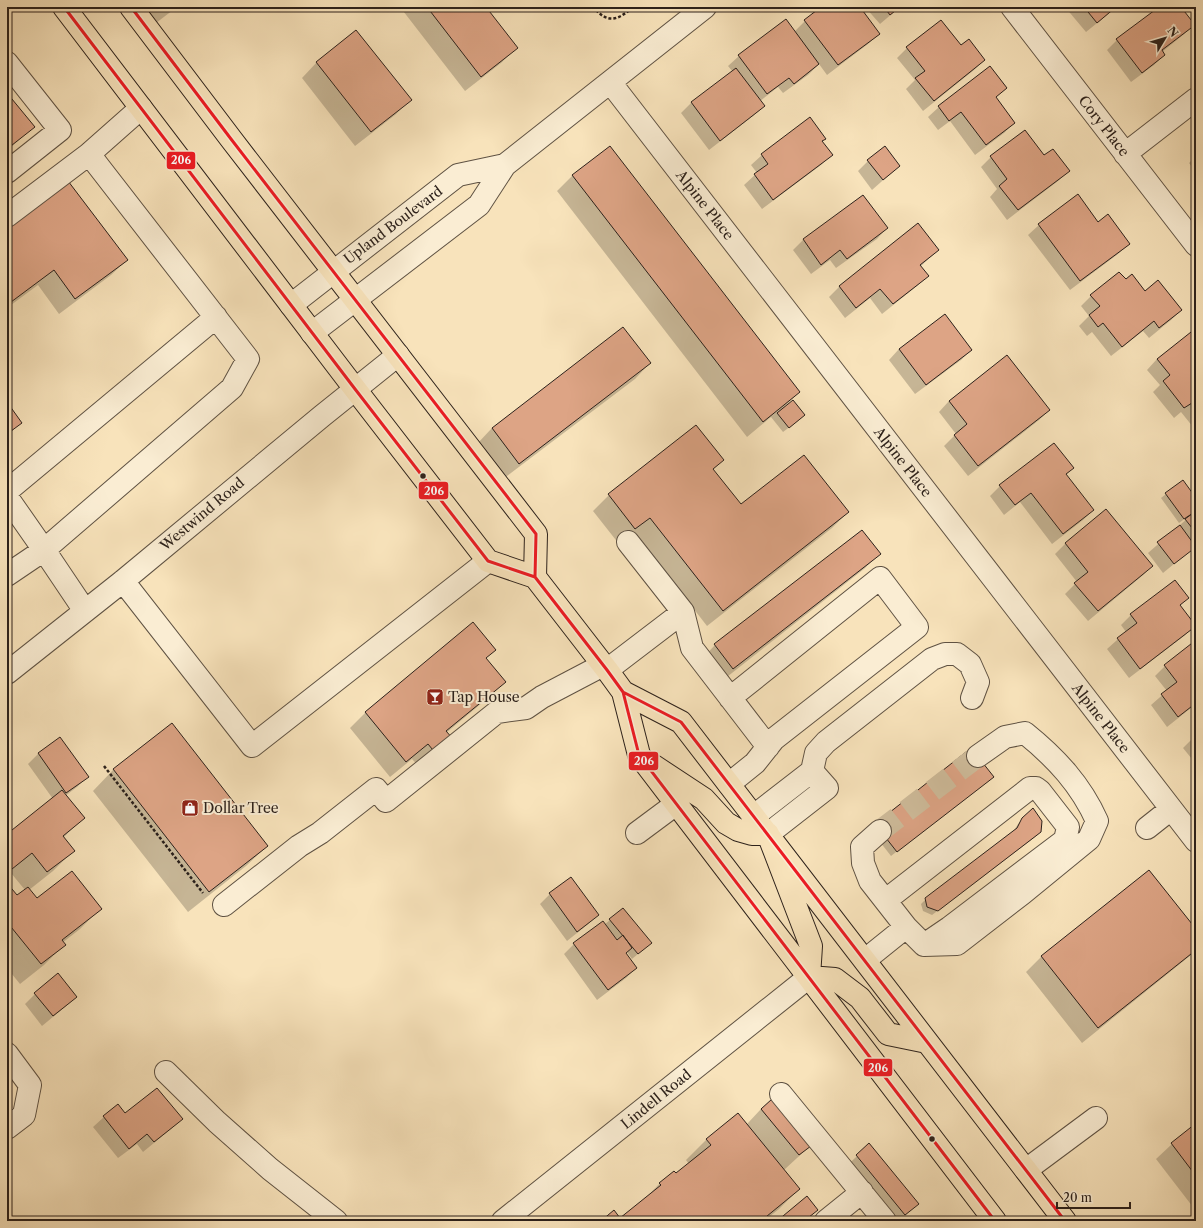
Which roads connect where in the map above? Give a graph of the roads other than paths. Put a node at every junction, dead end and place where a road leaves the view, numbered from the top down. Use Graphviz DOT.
graph roads {
  1 [pos="64,7"];
  2 [pos="131,7"];
  3 [pos="705,7"];
  4 [pos="1012,7"];
  5 [pos="7,63"];
  6 [pos="610,82"];
  7 [pos="1196,99"];
  8 [pos="141,108"];
  9 [pos="89,154"];
  10 [pos="1125,154"];
  11 [pos="505,165"];
  12 [pos="7,172"];
  13 [pos="7,216"];
  14 [pos="1196,245"];
  15 [pos="333,271"];
  16 [pos="355,299"];
  17 [pos="290,305"];
  18 [pos="216,317"];
  19 [pos="312,333"];
  20 [pos="398,356"];
  21 [pos="355,390"];
  22 [pos="7,491"];
  23 [pos="7,497"];
  24 [pos="628,542"];
  25 [pos="44,550"];
  26 [pos="488,561"];
  27 [pos="7,575"];
  28 [pos="535,577"];
  29 [pos="123,581"];
  30 [pos="85,611"];
  31 [pos="683,612"];
  32 [pos="605,668"];
  33 [pos="7,673"];
  34 [pos="624,692"];
  35 [pos="730,698"];
  36 [pos="972,698"];
  37 [pos="768,747"];
  38 [pos="639,755"];
  39 [pos="978,756"];
  40 [pos="812,771"];
  41 [pos="729,784"];
  42 [pos="676,804"];
  43 [pos="1171,809"];
  44 [pos="754,816"];
  45 [pos="1147,828"];
  46 [pos="880,831"];
  47 [pos="637,833"];
  48 [pos="768,834"];
  49 [pos="1196,842"];
  50 [pos="215,900"];
  51 [pos="886,900"];
  52 [pos="906,927"];
  53 [pos="924,946"];
  54 [pos="865,960"];
  55 [pos="809,977"];
  56 [pos="927,1042"];
  57 [pos="7,1054"];
  58 [pos="166,1072"];
  59 [pos="781,1094"];
  60 [pos="1096,1118"];
  61 [pos="7,1128"];
  62 [pos="1026,1170"];
  63 [pos="862,1192"];
  64 [pos="525,1214"];
  65 [pos="336,1221"];
  66 [pos="503,1221"];
  67 [pos="826,1221"];
  68 [pos="885,1221"];
  69 [pos="995,1221"];
  70 [pos="1065,1221"];
  1 -- 8 [label="main road"];
  2 -- 15 [label="main road"];
  3 -- 6 [label="street, Upland Boulevard"];
  4 -- 10 [label="street, Cory Place"];
  5 -- 12 [label="street"];
  6 -- 11 [label="street, Upland Boulevard"];
  6 -- 43 [label="street, Alpine Place"];
  7 -- 10 [label="street"];
  8 -- 9 [label="street"];
  8 -- 17 [label="main road"];
  9 -- 13 [label="street"];
  9 -- 18 [label="street"];
  10 -- 14 [label="street, Cory Place"];
  11 -- 15 [label="street, Upland Boulevard"];
  11 -- 16 [label="street, Upland Boulevard"];
  15 -- 16 [label="main road"];
  15 -- 17 [label="street, Upland Boulevard"];
  16 -- 19 [label="street, Upland Boulevard"];
  16 -- 20 [label="main road"];
  17 -- 19 [label="main road"];
  18 -- 22 [label="street"];
  18 -- 25 [label="street"];
  19 -- 21 [label="main road"];
  20 -- 21 [label="street, Westwind Road"];
  20 -- 28 [label="main road"];
  21 -- 26 [label="main road"];
  21 -- 29 [label="street, Westwind Road"];
  23 -- 25 [label="street"];
  24 -- 31 [label="street"];
  25 -- 27 [label="street"];
  25 -- 30 [label="street"];
  26 -- 28 [label="main road"];
  26 -- 29 [label="street"];
  28 -- 32 [label="main road"];
  29 -- 30 [label="street, Westwind Road"];
  30 -- 33 [label="street, Westwind Road"];
  31 -- 32 [label="street"];
  31 -- 35 [label="street"];
  32 -- 34 [label="main road"];
  32 -- 50 [label="street"];
  34 -- 38 [label="main road"];
  34 -- 41 [label="main road"];
  35 -- 37 [label="street"];
  35 -- 37 [label="street"];
  36 -- 40 [label="street"];
  37 -- 41 [label="street"];
  38 -- 42 [label="main road"];
  38 -- 48 [label="main road"];
  39 -- 53 [label="street"];
  40 -- 44 [label="street"];
  40 -- 48 [label="street"];
  41 -- 44 [label="main road"];
  42 -- 47 [label="street"];
  42 -- 55 [label="main road"];
  43 -- 45 [label="street"];
  43 -- 49 [label="street, Alpine Place"];
  44 -- 48 [label="main road"];
  46 -- 51 [label="street"];
  48 -- 54 [label="main road"];
  48 -- 55 [label="main road"];
  51 -- 52 [label="street"];
  51 -- 53 [label="street"];
  52 -- 53 [label="street"];
  52 -- 54 [label="street"];
  54 -- 56 [label="main road"];
  55 -- 56 [label="main road"];
  55 -- 64 [label="street, Lindell Road"];
  55 -- 69 [label="main road"];
  56 -- 62 [label="main road"];
  57 -- 61 [label="street"];
  58 -- 65 [label="street"];
  59 -- 63 [label="street"];
  60 -- 62 [label="street"];
  62 -- 70 [label="main road"];
  63 -- 67 [label="street"];
  63 -- 68 [label="street"];
  64 -- 66 [label="street, Lindell Road"];
}
